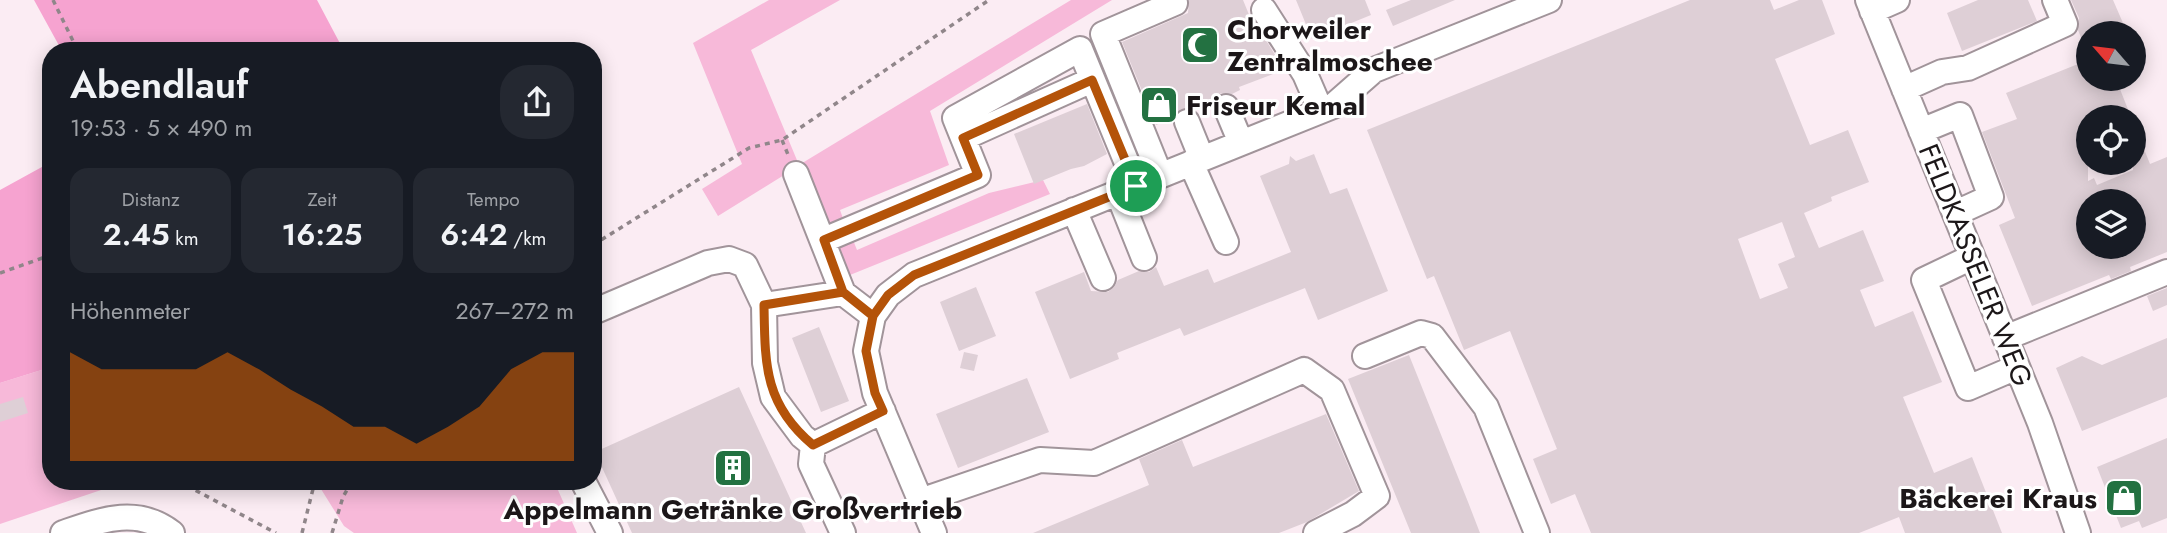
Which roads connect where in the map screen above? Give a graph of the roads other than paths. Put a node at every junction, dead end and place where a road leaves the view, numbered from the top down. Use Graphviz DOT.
graph roads {
  1 [pos="1549,0"];
  2 [pos="1897,0"];
  3 [pos="2055,0"];
  4 [pos="1175,3"];
  5 [pos="1870,5"];
  6 [pos="1264,10"];
  7 [pos="1092,80"];
  8 [pos="1904,89"];
  9 [pos="1226,107"];
  10 [pos="1321,111"];
  11 [pos="1187,122"];
  12 [pos="1922,131"];
  13 [pos="963,138"];
  14 [pos="1241,143"];
  15 [pos="1196,161"];
  16 [pos="796,174"];
  17 [pos="1160,175"];
  18 [pos="1127,189"];
  19 [pos="1074,210"];
  20 [pos="1956,214"];
  21 [pos="824,240"];
  22 [pos="1226,242"];
  23 [pos="1972,257"];
  24 [pos="1144,258"];
  25 [pos="2167,272"];
  26 [pos="1103,278"];
  27 [pos="843,292"];
  28 [pos="764,305"];
  29 [pos="602,308"];
  30 [pos="873,316"];
  31 [pos="2006,338"];
  32 [pos="1365,356"];
  33 [pos="2017,367"];
  34 [pos="883,411"];
  35 [pos="813,445"];
  36 [pos="588,490"];
  37 [pos="920,501"];
  38 [pos="63,533"];
  39 [pos="172,533"];
  40 [pos="610,533"];
  41 [pos="843,533"];
  42 [pos="934,533"];
  43 [pos="1316,533"];
  44 [pos="1537,533"];
  45 [pos="2078,533"];
  1 -- 10 [label="street"];
  2 -- 5 [label="street"];
  3 -- 8 [label="street"];
  4 -- 17 [label="street"];
  5 -- 8 [label="street, FELDKASSELER WEG"];
  6 -- 10 [label="street"];
  7 -- 13 [label="street"];
  7 -- 13 [label="street"];
  7 -- 18 [label="street"];
  8 -- 12 [label="street, FELDKASSELER WEG"];
  9 -- 14 [label="street"];
  10 -- 14 [label="street"];
  11 -- 15 [label="street"];
  12 -- 20 [label="street, FELDKASSELER WEG"];
  12 -- 20 [label="street"];
  13 -- 21 [label="street"];
  14 -- 15 [label="street"];
  15 -- 17 [label="street"];
  15 -- 22 [label="street"];
  16 -- 21 [label="street"];
  17 -- 18 [label="street"];
  18 -- 19 [label="street"];
  18 -- 24 [label="street"];
  19 -- 26 [label="street"];
  19 -- 30 [label="street"];
  20 -- 23 [label="street, FELDKASSELER WEG"];
  21 -- 27 [label="street"];
  23 -- 31 [label="street, FELDKASSELER WEG"];
  23 -- 33 [label="street"];
  25 -- 31 [label="street"];
  27 -- 28 [label="street"];
  27 -- 30 [label="street"];
  28 -- 29 [label="street"];
  28 -- 35 [label="street"];
  30 -- 34 [label="street"];
  31 -- 33 [label="street, FELDKASSELER WEG"];
  32 -- 44 [label="street"];
  33 -- 45 [label="street, FELDKASSELER WEG"];
  34 -- 35 [label="street"];
  34 -- 37 [label="street"];
  35 -- 41 [label="street"];
  36 -- 40 [label="street"];
  37 -- 42 [label="street"];
  37 -- 43 [label="street"];
  38 -- 39 [label="street"];
}
